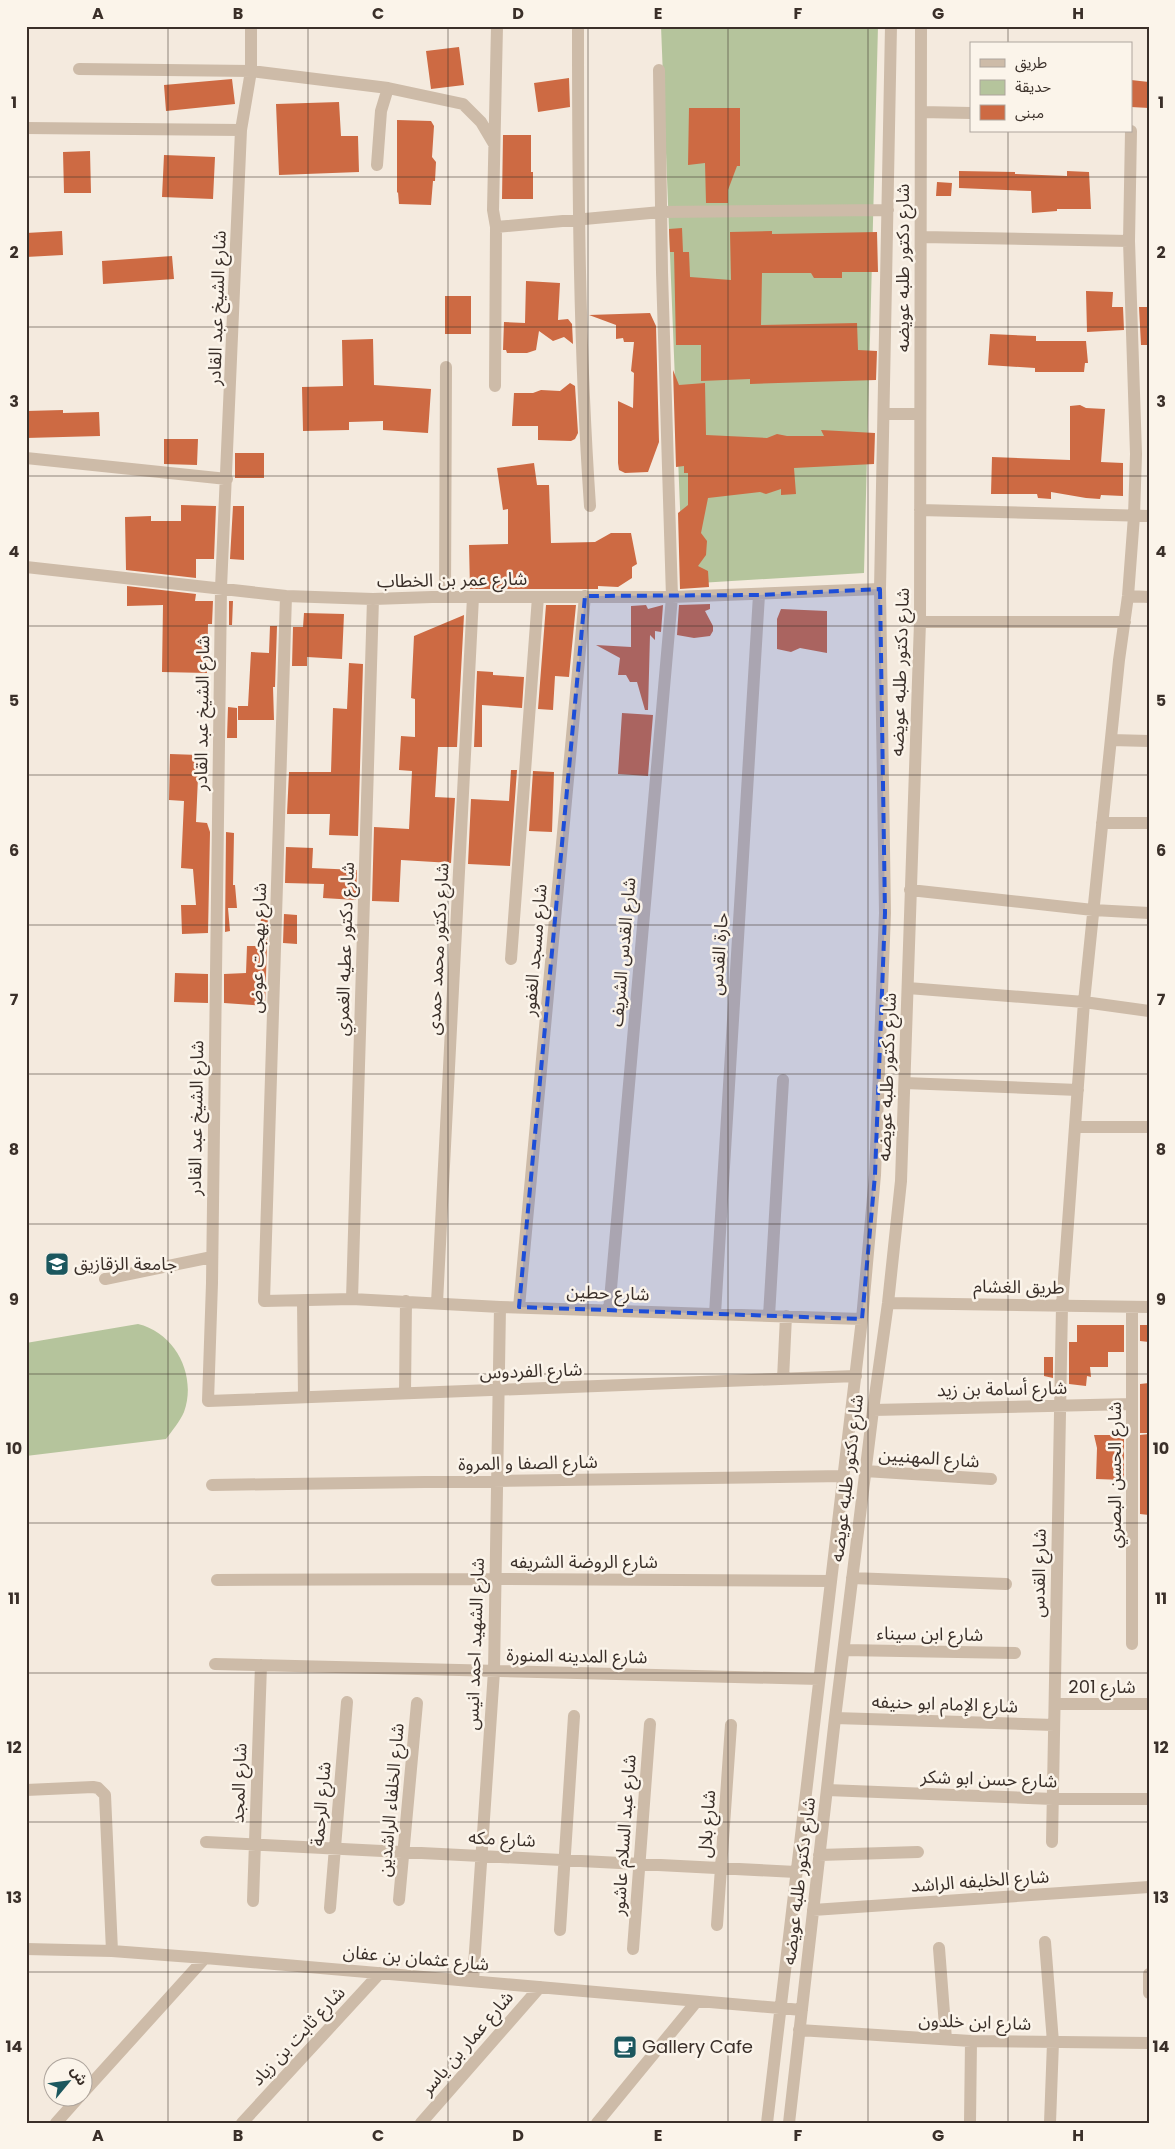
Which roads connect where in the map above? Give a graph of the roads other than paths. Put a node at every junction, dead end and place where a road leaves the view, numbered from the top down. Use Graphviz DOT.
graph roads {
  1 [pos="251,26"];
  2 [pos="497,26"];
  3 [pos="578,26"];
  4 [pos="891,26"];
  5 [pos="920,26"];
  6 [pos="79,69"];
  7 [pos="660,70"];
  8 [pos="250,71"];
  9 [pos="388,88"];
  10 [pos="921,112"];
  11 [pos="970,113"];
  12 [pos="26,128"];
  13 [pos="242,130"];
  14 [pos="1131,132"];
  15 [pos="494,145"];
  16 [pos="377,165"];
  17 [pos="888,210"];
  18 [pos="661,212"];
  19 [pos="578,220"];
  20 [pos="496,227"];
  21 [pos="922,237"];
  22 [pos="1129,241"];
  23 [pos="446,367"];
  24 [pos="495,386"];
  25 [pos="884,414"];
  26 [pos="920,414"];
  27 [pos="26,458"];
  28 [pos="227,479"];
  29 [pos="590,506"];
  30 [pos="920,510"];
  31 [pos="1134,516"];
  32 [pos="1149,516"];
  33 [pos="26,567"];
  34 [pos="222,588"];
  35 [pos="880,589"];
  36 [pos="759,595"];
  37 [pos="286,596"];
  38 [pos="538,596"];
  39 [pos="585,596"];
  40 [pos="1128,596"];
  41 [pos="445,597"];
  42 [pos="473,597"];
  43 [pos="672,597"];
  44 [pos="1149,597"];
  45 [pos="373,599"];
  46 [pos="920,622"];
  47 [pos="1125,622"];
  48 [pos="1111,740"];
  49 [pos="1149,741"];
  50 [pos="1102,823"];
  51 [pos="1149,824"];
  52 [pos="910,890"];
  53 [pos="1093,910"];
  54 [pos="1149,913"];
  55 [pos="511,959"];
  56 [pos="908,988"];
  57 [pos="1084,1002"];
  58 [pos="1149,1010"];
  59 [pos="783,1080"];
  60 [pos="905,1083"];
  61 [pos="1078,1090"];
  62 [pos="1075,1127"];
  63 [pos="1149,1127"];
  64 [pos="212,1256"];
  65 [pos="105,1279"];
  66 [pos="352,1299"];
  67 [pos="264,1301"];
  68 [pos="303,1301"];
  69 [pos="406,1301"];
  70 [pos="438,1303"];
  71 [pos="888,1303"];
  72 [pos="1062,1306"];
  73 [pos="500,1307"];
  74 [pos="519,1307"];
  75 [pos="1132,1307"];
  76 [pos="1149,1307"];
  77 [pos="609,1311"];
  78 [pos="715,1314"];
  79 [pos="769,1316"];
  80 [pos="786,1316"];
  81 [pos="862,1319"];
  82 [pos="856,1376"];
  83 [pos="783,1379"];
  84 [pos="499,1390"];
  85 [pos="405,1394"];
  86 [pos="304,1397"];
  87 [pos="208,1401"];
  88 [pos="1132,1404"];
  89 [pos="1060,1406"];
  90 [pos="873,1410"];
  91 [pos="865,1471"];
  92 [pos="844,1476"];
  93 [pos="992,1479"];
  94 [pos="497,1481"];
  95 [pos="212,1485"];
  96 [pos="852,1578"];
  97 [pos="496,1579"];
  98 [pos="217,1580"];
  99 [pos="831,1581"];
  100 [pos="1006,1584"];
  101 [pos="1132,1644"];
  102 [pos="844,1650"];
  103 [pos="1015,1653"];
  104 [pos="215,1664"];
  105 [pos="261,1666"];
  106 [pos="494,1671"];
  107 [pos="819,1679"];
  108 [pos="347,1702"];
  109 [pos="417,1703"];
  110 [pos="1055,1704"];
  111 [pos="1149,1704"];
  112 [pos="574,1716"];
  113 [pos="835,1718"];
  114 [pos="650,1724"];
  115 [pos="731,1725"];
  116 [pos="1054,1725"];
  117 [pos="26,1790"];
  118 [pos="827,1790"];
  119 [pos="1053,1799"];
  120 [pos="1149,1799"];
  121 [pos="206,1842"];
  122 [pos="1052,1842"];
  123 [pos="255,1844"];
  124 [pos="335,1848"];
  125 [pos="404,1852"];
  126 [pos="918,1852"];
  127 [pos="819,1855"];
  128 [pos="482,1856"];
  129 [pos="565,1860"];
  130 [pos="639,1864"];
  131 [pos="721,1868"];
  132 [pos="796,1872"];
  133 [pos="1149,1887"];
  134 [pos="399,1900"];
  135 [pos="253,1901"];
  136 [pos="330,1908"];
  137 [pos="813,1910"];
  138 [pos="718,1925"];
  139 [pos="560,1930"];
  140 [pos="1044,1942"];
  141 [pos="939,1948"];
  142 [pos="32,1949"];
  143 [pos="633,1949"];
  144 [pos="112,1951"];
  145 [pos="205,1958"];
  146 [pos="26,1961"];
  147 [pos="380,1973"];
  148 [pos="1149,1974"];
  149 [pos="473,1981"];
  150 [pos="540,1987"];
  151 [pos="1149,1993"];
  152 [pos="697,2001"];
  153 [pos="780,2008"];
  154 [pos="802,2010"];
  155 [pos="800,2030"];
  156 [pos="946,2039"];
  157 [pos="970,2041"];
  158 [pos="1053,2042"];
  159 [pos="1149,2043"];
  160 [pos="92,2083"];
  161 [pos="71,2106"];
  162 [pos="56,2123"];
  163 [pos="242,2123"];
  164 [pos="421,2123"];
  165 [pos="597,2123"];
  166 [pos="767,2123"];
  167 [pos="789,2123"];
  168 [pos="970,2123"];
  169 [pos="1050,2123"];
  1 -- 8 [label="street, شارع الشيخ عبد القادر"];
  2 -- 15 [label="street"];
  3 -- 19 [label="street"];
  4 -- 17 [label="street, شارع دكتور طلبه عويضه"];
  5 -- 10 [label="street, شارع دكتور طلبه عويضه"];
  6 -- 8 [label="street"];
  7 -- 18 [label="street, شارع القدس الشريف"];
  8 -- 9 [label="street"];
  8 -- 13 [label="street, شارع الشيخ عبد القادر"];
  9 -- 15 [label="street"];
  9 -- 16 [label="street"];
  10 -- 11 [label="street"];
  10 -- 21 [label="street, شارع دكتور طلبه عويضه"];
  12 -- 13 [label="street"];
  13 -- 28 [label="street, شارع الشيخ عبد القادر"];
  14 -- 22 [label="street, شارع القدس"];
  15 -- 20 [label="street"];
  17 -- 18 [label="street"];
  17 -- 25 [label="street, شارع دكتور طلبه عويضه"];
  18 -- 19 [label="street"];
  18 -- 43 [label="street, شارع القدس الشريف"];
  19 -- 20 [label="street"];
  19 -- 29 [label="street"];
  20 -- 24 [label="street"];
  21 -- 22 [label="street"];
  21 -- 26 [label="street, شارع دكتور طلبه عويضه"];
  22 -- 31 [label="street, شارع القدس"];
  23 -- 41 [label="street"];
  25 -- 26 [label="street"];
  25 -- 35 [label="street, شارع دكتور طلبه عويضه"];
  26 -- 30 [label="street, شارع دكتور طلبه عويضه"];
  27 -- 28 [label="street"];
  28 -- 34 [label="street, شارع الشيخ عبد القادر"];
  30 -- 31 [label="street"];
  30 -- 46 [label="street, شارع دكتور طلبه عويضه"];
  31 -- 32 [label="street"];
  31 -- 40 [label="street, شارع القدس"];
  33 -- 34 [label="street, شارع عمر بن الخطاب"];
  34 -- 37 [label="street, شارع عمر بن الخطاب"];
  34 -- 64 [label="street, شارع الشيخ عبد القادر"];
  35 -- 36 [label="street, شارع عمر بن الخطاب"];
  35 -- 81 [label="street, شارع دكتور طلبه عويضه"];
  36 -- 43 [label="street, شارع عمر بن الخطاب"];
  36 -- 78 [label="street, حارة القدس"];
  37 -- 45 [label="street, شارع عمر بن الخطاب"];
  37 -- 67 [label="street, شارع بهجت عوض"];
  38 -- 39 [label="street, شارع عمر بن الخطاب"];
  38 -- 42 [label="street, شارع عمر بن الخطاب"];
  38 -- 55 [label="street"];
  39 -- 43 [label="street, شارع عمر بن الخطاب"];
  39 -- 74 [label="street, شارع مسجد الغفور"];
  40 -- 44 [label="street"];
  40 -- 47 [label="street, شارع القدس"];
  41 -- 42 [label="street, شارع عمر بن الخطاب"];
  41 -- 45 [label="street, شارع عمر بن الخطاب"];
  42 -- 70 [label="street, شارع دكتور محمد حمدى"];
  43 -- 77 [label="street, شارع القدس الشريف"];
  45 -- 66 [label="street, شارع دكتور عطيه الغمري"];
  46 -- 47 [label="street"];
  46 -- 52 [label="street, شارع دكتور طلبه عويضه"];
  47 -- 48 [label="street, شارع القدس"];
  48 -- 49 [label="street"];
  48 -- 50 [label="street, شارع القدس"];
  50 -- 51 [label="street"];
  50 -- 53 [label="street, شارع القدس"];
  52 -- 53 [label="street"];
  52 -- 56 [label="street, شارع دكتور طلبه عويضه"];
  53 -- 54 [label="street"];
  53 -- 57 [label="street, شارع القدس"];
  56 -- 57 [label="street"];
  56 -- 60 [label="street, شارع دكتور طلبه عويضه"];
  57 -- 58 [label="street"];
  57 -- 61 [label="street, شارع القدس"];
  59 -- 79 [label="street"];
  60 -- 61 [label="street"];
  60 -- 71 [label="street, شارع دكتور طلبه عويضه"];
  61 -- 62 [label="street, شارع القدس"];
  62 -- 63 [label="street"];
  62 -- 72 [label="street, شارع القدس"];
  64 -- 65 [label="street"];
  64 -- 87 [label="street, شارع الشيخ عبد القادر"];
  66 -- 68 [label="street, شارع حطين"];
  66 -- 69 [label="street, شارع حطين"];
  67 -- 68 [label="street, شارع حطين"];
  68 -- 86 [label="street"];
  69 -- 70 [label="street, شارع حطين"];
  69 -- 85 [label="street"];
  70 -- 73 [label="street, شارع حطين"];
  71 -- 72 [label="street, طريق الغشام"];
  71 -- 90 [label="street, شارع دكتور طلبه عويضه"];
  72 -- 75 [label="street, طريق الغشام"];
  72 -- 89 [label="street, شارع القدس"];
  73 -- 74 [label="street, شارع حطين"];
  73 -- 84 [label="street, شارع الشهيد احمد انيس"];
  74 -- 77 [label="street, شارع حطين"];
  75 -- 76 [label="street, طريق الغشام"];
  75 -- 88 [label="street, شارع الحسن البصري"];
  77 -- 78 [label="street, شارع حطين"];
  78 -- 79 [label="street, شارع حطين"];
  79 -- 80 [label="street, شارع حطين"];
  80 -- 81 [label="street, شارع حطين"];
  80 -- 83 [label="street"];
  81 -- 82 [label="street, شارع دكتور طلبه عويضه"];
  82 -- 83 [label="street, شارع الفردوس"];
  82 -- 92 [label="street, شارع دكتور طلبه عويضه"];
  83 -- 84 [label="street, شارع الفردوس"];
  84 -- 85 [label="street, شارع الفردوس"];
  84 -- 94 [label="street, شارع الشهيد احمد انيس"];
  85 -- 86 [label="street, شارع الفردوس"];
  86 -- 87 [label="street, شارع الفردوس"];
  88 -- 89 [label="street, شارع أسامة بن زيد"];
  88 -- 101 [label="street, شارع الحسن البصري"];
  89 -- 90 [label="street, شارع أسامة بن زيد"];
  89 -- 110 [label="street, شارع القدس"];
  90 -- 91 [label="street, شارع دكتور طلبه عويضه"];
  91 -- 93 [label="street, شارع المهنيين"];
  91 -- 96 [label="street, شارع دكتور طلبه عويضه"];
  92 -- 94 [label="street, شارع الصفا و المروة"];
  92 -- 99 [label="street, شارع دكتور طلبه عويضه"];
  94 -- 95 [label="street, شارع الصفا و المروة"];
  94 -- 97 [label="street, شارع الشهيد احمد انيس"];
  96 -- 100 [label="street"];
  96 -- 102 [label="street, شارع دكتور طلبه عويضه"];
  97 -- 98 [label="street, شارع الروضة الشريفه"];
  97 -- 99 [label="street, شارع الروضة الشريفه"];
  97 -- 106 [label="street, شارع الشهيد احمد انيس"];
  99 -- 107 [label="street, شارع دكتور طلبه عويضه"];
  102 -- 103 [label="street, شارع ابن سيناء"];
  102 -- 113 [label="street, شارع دكتور طلبه عويضه"];
  104 -- 105 [label="street, شارع المدينه المنورة"];
  105 -- 106 [label="street, شارع المدينه المنورة"];
  105 -- 123 [label="street, شارع المجد"];
  106 -- 107 [label="street, شارع المدينه المنورة"];
  106 -- 128 [label="street, شارع الشهيد احمد انيس"];
  107 -- 132 [label="street, شارع دكتور طلبه عويضه"];
  108 -- 124 [label="street, شارع الرحمة"];
  109 -- 125 [label="street, شارع الخلفاء الراشدين"];
  110 -- 111 [label="street, شارع 201"];
  110 -- 116 [label="street, شارع القدس"];
  112 -- 129 [label="street"];
  113 -- 116 [label="street, شارع الإمام ابو حنيفه"];
  113 -- 118 [label="street, شارع دكتور طلبه عويضه"];
  114 -- 130 [label="street, شارع عبد السلام عاشور"];
  115 -- 131 [label="street, شارع بلال"];
  116 -- 119 [label="street, شارع القدس"];
  117 -- 144 [label="street"];
  118 -- 119 [label="street, شارع حسن ابو شكر"];
  118 -- 127 [label="street, شارع دكتور طلبه عويضه"];
  119 -- 120 [label="street, شارع حسن ابو شكر"];
  119 -- 122 [label="street, شارع القدس"];
  121 -- 123 [label="street, شارع مكه"];
  123 -- 124 [label="street, شارع مكه"];
  123 -- 135 [label="street, شارع المجد"];
  124 -- 125 [label="street, شارع مكه"];
  124 -- 136 [label="street, شارع الرحمة"];
  125 -- 128 [label="street, شارع مكه"];
  125 -- 134 [label="street, شارع الخلفاء الراشدين"];
  126 -- 127 [label="street"];
  127 -- 137 [label="street, شارع دكتور طلبه عويضه"];
  128 -- 129 [label="street, شارع مكه"];
  128 -- 149 [label="street, شارع الشهيد احمد انيس"];
  129 -- 130 [label="street, شارع مكه"];
  129 -- 139 [label="street"];
  130 -- 131 [label="street, شارع مكه"];
  130 -- 143 [label="street, شارع عبد السلام عاشور"];
  131 -- 132 [label="street, شارع مكه"];
  131 -- 138 [label="street, شارع بلال"];
  132 -- 153 [label="street, شارع دكتور طلبه عويضه"];
  133 -- 137 [label="street, شارع الخليفه الراشد"];
  137 -- 154 [label="street, شارع دكتور طلبه عويضه"];
  140 -- 158 [label="street"];
  141 -- 156 [label="street"];
  142 -- 144 [label="street, شارع عثمان بن عفان"];
  142 -- 146 [label="street"];
  144 -- 145 [label="street, شارع عثمان بن عفان"];
  145 -- 147 [label="street, شارع عثمان بن عفان"];
  145 -- 160 [label="street"];
  147 -- 149 [label="street, شارع عثمان بن عفان"];
  147 -- 163 [label="street, شارع ثابت بن زياد"];
  148 -- 151 [label="street"];
  149 -- 150 [label="street, شارع عثمان بن عفان"];
  150 -- 152 [label="street, شارع عثمان بن عفان"];
  150 -- 164 [label="street, شارع عمار بن ياسر"];
  152 -- 153 [label="street, شارع عثمان بن عفان"];
  152 -- 165 [label="street"];
  153 -- 154 [label="street, شارع عثمان بن عفان"];
  153 -- 166 [label="street, شارع دكتور طلبه عويضه"];
  154 -- 155 [label="street, شارع دكتور طلبه عويضه"];
  155 -- 156 [label="street, شارع ابن خلدون"];
  155 -- 167 [label="street, شارع دكتور طلبه عويضه"];
  156 -- 157 [label="street, شارع ابن خلدون"];
  157 -- 158 [label="street, شارع ابن خلدون"];
  157 -- 168 [label="street"];
  158 -- 159 [label="street, شارع ابن خلدون"];
  158 -- 169 [label="street"];
  161 -- 162 [label="street"];
}
